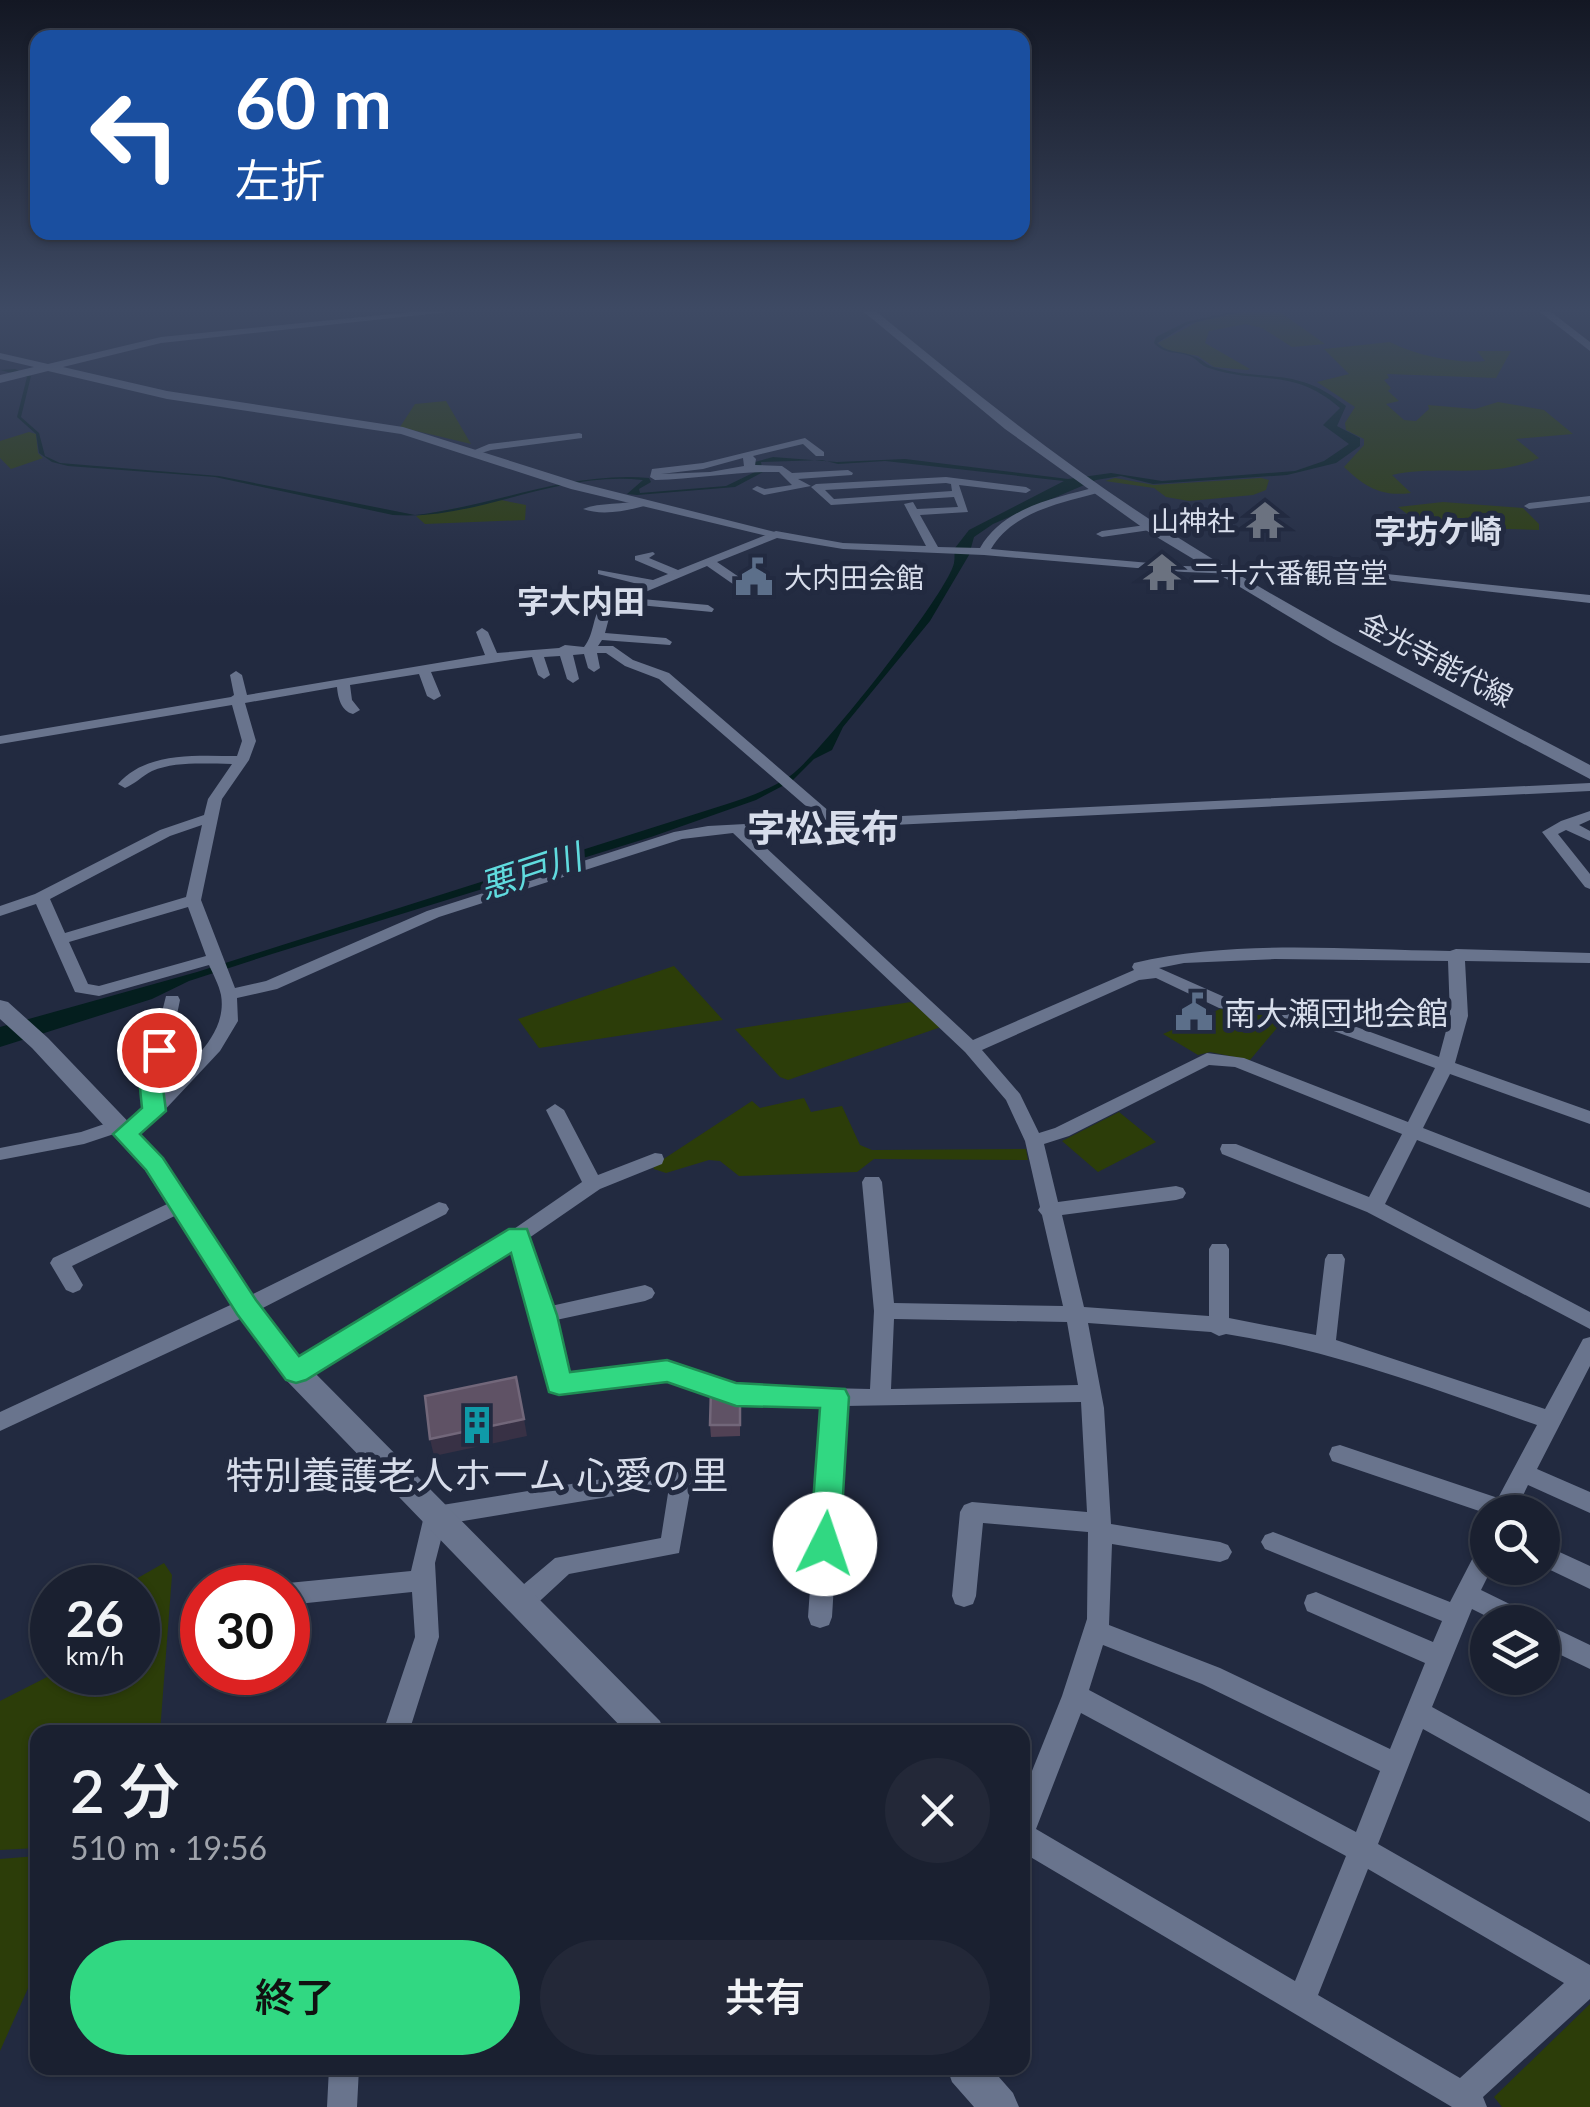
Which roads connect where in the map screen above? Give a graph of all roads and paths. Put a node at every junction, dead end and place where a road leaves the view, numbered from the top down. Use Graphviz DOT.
graph roads {
  1 [pos="267,410"];
  2 [pos="989,410"];
  3 [pos="579,436"];
  4 [pos="475,452"];
  5 [pos="820,454"];
  6 [pos="745,455"];
  7 [pos="757,469"];
  8 [pos="942,470"];
  9 [pos="789,476"];
  10 [pos="898,481"];
  11 [pos="952,481"];
  12 [pos="1087,484"];
  13 [pos="800,486"];
  14 [pos="816,488"];
  15 [pos="757,489"];
  16 [pos="1026,490"];
  17 [pos="958,494"];
  18 [pos="905,497"];
  19 [pos="1590,499"];
  20 [pos="642,503"];
  21 [pos="1529,506"];
  22 [pos="588,509"];
  23 [pos="913,512"];
  24 [pos="1153,527"];
  25 [pos="776,534"];
  26 [pos="1102,534"];
  27 [pos="934,550"];
  28 [pos="984,552"];
  29 [pos="649,554"];
  30 [pos="709,562"];
  31 [pos="1220,569"];
  32 [pos="602,572"];
  33 [pos="678,574"];
  34 [pos="652,584"];
  35 [pos="758,595"];
  36 [pos="1590,598"];
  37 [pos="615,599"];
  38 [pos="708,609"];
  39 [pos="482,632"];
  40 [pos="593,642"];
  41 [pos="666,642"];
  42 [pos="565,649"];
  43 [pos="536,652"];
  44 [pos="492,658"];
  45 [pos="450,664"];
  46 [pos="594,668"];
  47 [pos="423,669"];
  48 [pos="544,674"];
  49 [pos="236,675"];
  50 [pos="458,679"];
  51 [pos="574,679"];
  52 [pos="343,682"];
  53 [pos="434,696"];
  54 [pos="239,698"];
  55 [pos="352,710"];
  56 [pos="0,740"];
  57 [pos="242,760"];
  58 [pos="1590,773"];
  59 [pos="125,784"];
  60 [pos="1590,787"];
  61 [pos="1469,792"];
  62 [pos="1481,810"];
  63 [pos="1590,814"];
  64 [pos="212,817"];
  65 [pos="833,822"];
  66 [pos="1566,824"];
  67 [pos="736,828"];
  68 [pos="1590,837"];
  69 [pos="1590,884"];
  70 [pos="41,897"];
  71 [pos="193,900"];
  72 [pos="0,911"];
  73 [pos="60,939"];
  74 [pos="1456,954"];
  75 [pos="213,958"];
  76 [pos="1590,958"];
  77 [pos="1112,969"];
  78 [pos="1136,976"];
  79 [pos="226,989"];
  80 [pos="172,1000"];
  81 [pos="6,1013"];
  82 [pos="970,1048"];
  83 [pos="1445,1066"];
  84 [pos="555,1110"];
  85 [pos="154,1111"];
  86 [pos="1590,1118"];
  87 [pos="122,1129"];
  88 [pos="1415,1131"];
  89 [pos="1034,1141"];
  90 [pos="1229,1149"];
  91 [pos="0,1154"];
  92 [pos="655,1159"];
  93 [pos="872,1182"];
  94 [pos="594,1184"];
  95 [pos="1176,1193"];
  96 [pos="1590,1201"];
  97 [pos="182,1204"];
  98 [pos="1374,1207"];
  99 [pos="439,1209"];
  100 [pos="1048,1210"];
  101 [pos="518,1236"];
  102 [pos="1219,1249"];
  103 [pos="1335,1259"];
  104 [pos="73,1285"];
  105 [pos="644,1293"];
  106 [pos="246,1307"];
  107 [pos="884,1311"];
  108 [pos="1076,1314"];
  109 [pos="544,1315"];
  110 [pos="1590,1321"];
  111 [pos="1219,1328"];
  112 [pos="1325,1346"];
  113 [pos="1590,1346"];
  114 [pos="296,1372"];
  115 [pos="1089,1392"];
  116 [pos="835,1397"];
  117 [pos="880,1398"];
  118 [pos="1550,1420"];
  119 [pos="0,1422"];
  120 [pos="1340,1454"];
  121 [pos="1522,1472"];
  122 [pos="1511,1495"];
  123 [pos="1470,1499"];
  124 [pos="1590,1504"];
  125 [pos="436,1516"];
  126 [pos="1100,1528"];
  127 [pos="1273,1542"];
  128 [pos="1220,1552"];
  129 [pos="1560,1563"];
  130 [pos="1590,1578"];
  131 [pos="424,1580"];
  132 [pos="1472,1585"];
  133 [pos="310,1592"];
  134 [pos="964,1596"];
  135 [pos="520,1603"];
  136 [pos="1316,1603"];
  137 [pos="1462,1605"];
  138 [pos="1470,1607"];
  139 [pos="820,1617"];
  140 [pos="1095,1631"];
  141 [pos="1560,1643"];
  142 [pos="1439,1657"];
  143 [pos="1590,1658"];
  144 [pos="1075,1696"];
  145 [pos="1417,1712"];
  146 [pos="398,1725"];
  147 [pos="641,1725"];
  148 [pos="1395,1765"];
  149 [pos="1590,1810"];
  150 [pos="1030,1813"];
  151 [pos="1030,1839"];
  152 [pos="1363,1851"];
  153 [pos="1589,1980"];
  154 [pos="1302,1999"];
  155 [pos="344,2075"];
  156 [pos="972,2075"];
  157 [pos="1467,2102"];
  158 [pos="342,2107"];
  159 [pos="999,2107"];
  1 -- 4 [label="street"];
  2 -- 12 [label="main road, 金光寺能代線"];
  3 -- 4 [label="street"];
  4 -- 20 [label="street"];
  5 -- 6 [label="street"];
  6 -- 7 [label="street"];
  6 -- 7 [label="street"];
  7 -- 9 [label="street"];
  8 -- 9 [label="street"];
  9 -- 13 [label="street"];
  10 -- 11 [label="street"];
  10 -- 14 [label="street"];
  10 -- 18 [label="street"];
  11 -- 16 [label="street"];
  11 -- 17 [label="street"];
  12 -- 24 [label="main road, 金光寺能代線"];
  12 -- 28 [label="street"];
  13 -- 14 [label="street"];
  13 -- 15 [label="street"];
  14 -- 18 [label="street"];
  17 -- 18 [label="street"];
  17 -- 23 [label="street"];
  18 -- 23 [label="street"];
  19 -- 21 [label="street"];
  20 -- 22 [label="street"];
  20 -- 25 [label="street"];
  23 -- 27 [label="street"];
  24 -- 26 [label="street"];
  24 -- 31 [label="main road, 金光寺能代線"];
  25 -- 27 [label="street"];
  25 -- 30 [label="street"];
  27 -- 28 [label="street"];
  28 -- 31 [label="street"];
  29 -- 33 [label="street"];
  30 -- 33 [label="street"];
  30 -- 35 [label="street"];
  31 -- 36 [label="street"];
  31 -- 58 [label="main road, 金光寺能代線"];
  32 -- 34 [label="street"];
  33 -- 34 [label="street"];
  34 -- 37 [label="street"];
  37 -- 38 [label="street"];
  37 -- 40 [label="street"];
  39 -- 44 [label="street"];
  40 -- 41 [label="street"];
  40 -- 42 [label="street"];
  40 -- 46 [label="street"];
  40 -- 65 [label="street"];
  42 -- 43 [label="street"];
  42 -- 51 [label="street"];
  43 -- 44 [label="street"];
  43 -- 48 [label="street"];
  44 -- 45 [label="street"];
  45 -- 47 [label="street"];
  45 -- 50 [label="street"];
  47 -- 52 [label="street"];
  47 -- 53 [label="street"];
  49 -- 54 [label="street"];
  52 -- 54 [label="street"];
  52 -- 55 [label="street"];
  54 -- 56 [label="street"];
  54 -- 57 [label="street"];
  57 -- 59 [label="street"];
  57 -- 64 [label="street"];
  60 -- 61 [label="street"];
  61 -- 62 [label="street"];
  61 -- 65 [label="street"];
  63 -- 66 [label="street"];
  64 -- 70 [label="street"];
  64 -- 71 [label="street"];
  65 -- 67 [label="street"];
  66 -- 68 [label="street"];
  66 -- 69 [label="street"];
  67 -- 79 [label="street"];
  67 -- 82 [label="street"];
  70 -- 72 [label="street"];
  70 -- 73 [label="street"];
  71 -- 73 [label="street"];
  71 -- 75 [label="street"];
  73 -- 75 [label="street"];
  74 -- 76 [label="street"];
  74 -- 78 [label="street"];
  74 -- 83 [label="street"];
  75 -- 79 [label="street"];
  77 -- 78 [label="street"];
  78 -- 82 [label="street"];
  78 -- 83 [label="street"];
  79 -- 85 [label="street"];
  80 -- 85 [label="street"];
  81 -- 87 [label="street"];
  82 -- 89 [label="street"];
  83 -- 86 [label="street"];
  83 -- 88 [label="street"];
  84 -- 94 [label="street"];
  85 -- 87 [label="street"];
  87 -- 91 [label="street"];
  87 -- 97 [label="street"];
  88 -- 89 [label="street"];
  88 -- 96 [label="street"];
  88 -- 98 [label="street"];
  89 -- 100 [label="street"];
  90 -- 98 [label="street"];
  92 -- 94 [label="street"];
  93 -- 107 [label="street"];
  94 -- 101 [label="street"];
  95 -- 100 [label="street"];
  97 -- 104 [label="street"];
  97 -- 106 [label="street"];
  98 -- 110 [label="street"];
  99 -- 106 [label="street"];
  100 -- 108 [label="street"];
  101 -- 109 [label="street"];
  101 -- 114 [label="street"];
  102 -- 111 [label="street"];
  103 -- 112 [label="street"];
  105 -- 109 [label="street"];
  106 -- 114 [label="street"];
  106 -- 119 [label="street"];
  107 -- 108 [label="street"];
  107 -- 117 [label="street"];
  108 -- 111 [label="street"];
  108 -- 115 [label="street"];
  109 -- 116 [label="street"];
  111 -- 112 [label="street"];
  112 -- 118 [label="street"];
  113 -- 118 [label="street"];
  114 -- 125 [label="street"];
  115 -- 117 [label="street"];
  115 -- 126 [label="street"];
  116 -- 117 [label="street"];
  116 -- 139 [label="street"];
  118 -- 121 [label="street"];
  120 -- 123 [label="street"];
  121 -- 122 [label="street"];
  121 -- 124 [label="street"];
  125 -- 131 [label="street"];
  125 -- 135 [label="street"];
  125 -- 135 [label="street"];
  126 -- 128 [label="street"];
  126 -- 134 [label="street"];
  126 -- 140 [label="street"];
  127 -- 137 [label="street"];
  129 -- 130 [label="street"];
  131 -- 133 [label="street"];
  131 -- 146 [label="street"];
  132 -- 137 [label="street"];
  135 -- 147 [label="street"];
  136 -- 142 [label="street"];
  137 -- 138 [label="street"];
  137 -- 142 [label="street"];
  140 -- 144 [label="street"];
  140 -- 148 [label="street"];
  141 -- 143 [label="street"];
  142 -- 145 [label="street"];
  144 -- 150 [label="street"];
  144 -- 152 [label="street"];
  145 -- 148 [label="street"];
  145 -- 149 [label="street"];
  148 -- 152 [label="street"];
  151 -- 154 [label="street"];
  152 -- 153 [label="street"];
  152 -- 154 [label="street"];
  153 -- 157 [label="street"];
  154 -- 157 [label="street"];
  155 -- 158 [label="street"];
  156 -- 159 [label="street"];
}
